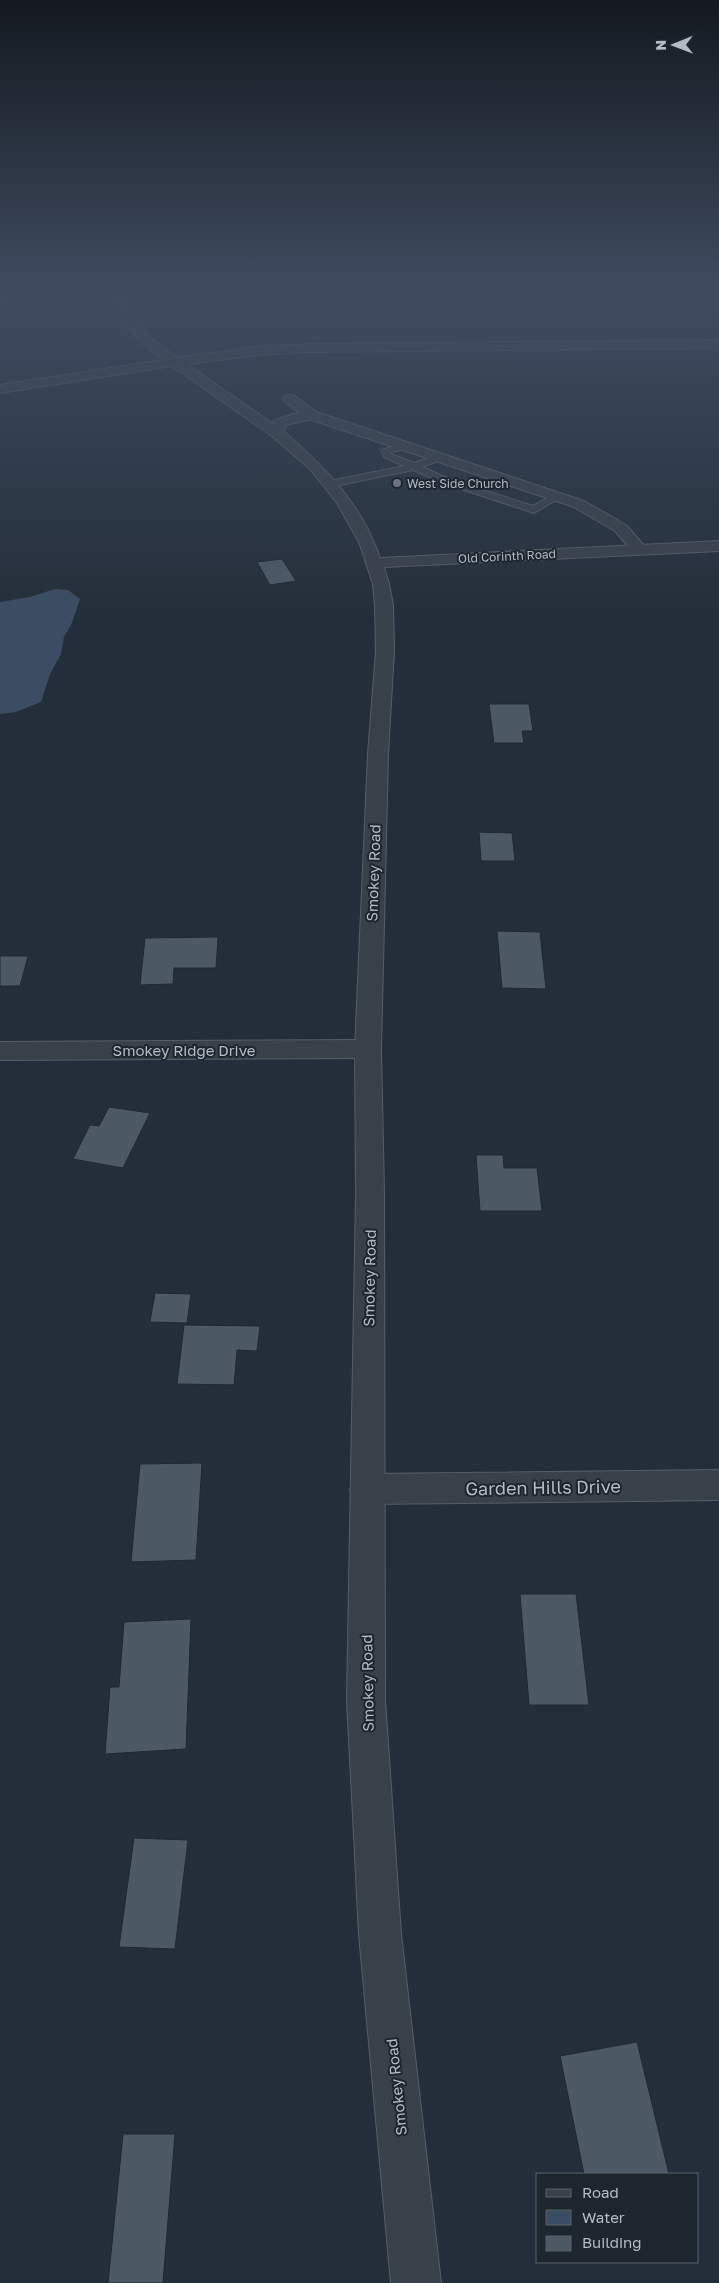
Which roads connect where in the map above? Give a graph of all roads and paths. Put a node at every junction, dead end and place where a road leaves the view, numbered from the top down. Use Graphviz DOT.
graph roads {
  1 [pos="231,402"];
  2 [pos="293,402"];
  3 [pos="311,415"];
  4 [pos="277,433"];
  5 [pos="403,447"];
  6 [pos="438,458"];
  7 [pos="413,467"];
  8 [pos="480,472"];
  9 [pos="449,482"];
  10 [pos="330,484"];
  11 [pos="556,497"];
  12 [pos="719,546"];
  13 [pos="639,548"];
  14 [pos="375,563"];
  15 [pos="368,1049"];
  16 [pos="0,1050"];
  17 [pos="719,1485"];
  18 [pos="367,1489"];
  19 [pos="416,2283"];
  1 -- 4 [label="street, Smokey Road"];
  2 -- 3 [label="street"];
  3 -- 4 [label="street"];
  3 -- 5 [label="street"];
  4 -- 10 [label="street, Smokey Road"];
  5 -- 6 [label="street"];
  5 -- 7 [label="lane"];
  6 -- 7 [label="lane"];
  6 -- 8 [label="street"];
  7 -- 9 [label="lane"];
  7 -- 10 [label="lane"];
  8 -- 9 [label="lane"];
  8 -- 11 [label="street"];
  9 -- 11 [label="lane"];
  10 -- 14 [label="street, Smokey Road"];
  11 -- 13 [label="street"];
  12 -- 13 [label="street, Old Corinth Road"];
  13 -- 14 [label="street, Old Corinth Road"];
  14 -- 15 [label="street, Smokey Road"];
  15 -- 16 [label="street, Smokey Ridge Drive"];
  15 -- 18 [label="street, Smokey Road"];
  17 -- 18 [label="street, Garden Hills Drive"];
  18 -- 19 [label="street, Smokey Road"];
}
